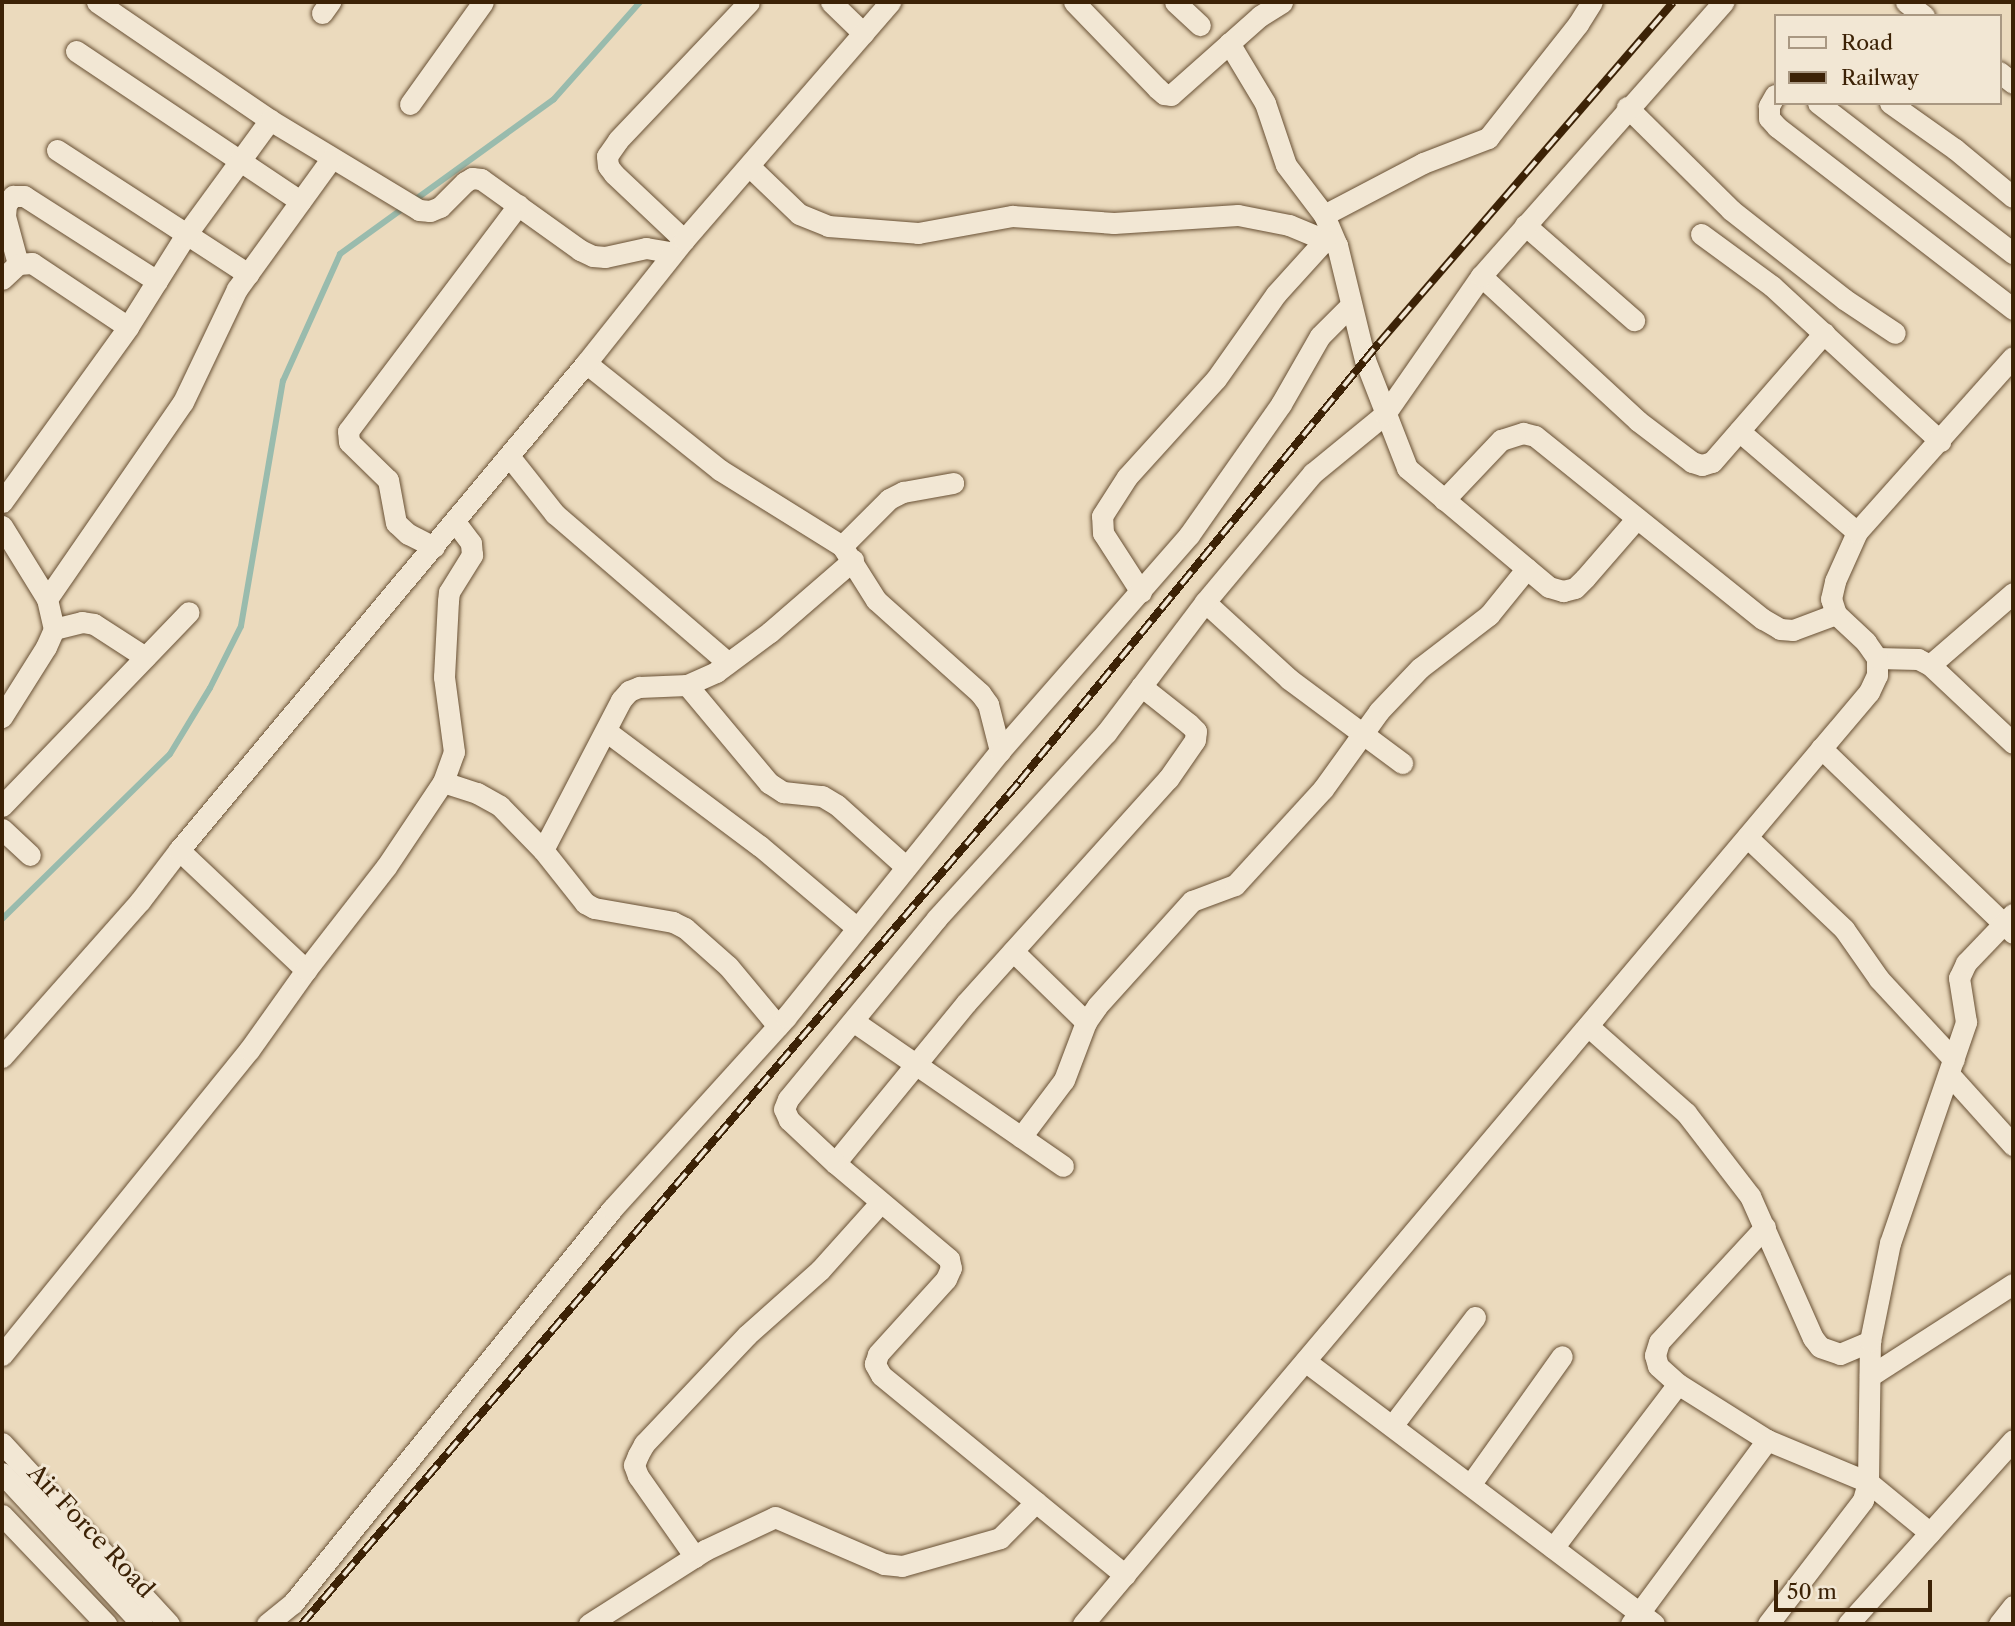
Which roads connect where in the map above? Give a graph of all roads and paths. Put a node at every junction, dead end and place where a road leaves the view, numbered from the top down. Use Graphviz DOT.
graph roads {
  1 [pos="97,2"];
  2 [pos="483,2"];
  3 [pos="749,2"];
  4 [pos="831,2"];
  5 [pos="890,2"];
  6 [pos="1074,2"];
  7 [pos="1175,2"];
  8 [pos="1282,2"];
  9 [pos="1592,2"];
  10 [pos="1723,2"];
  11 [pos="1906,2"];
  12 [pos="1921,14"];
  13 [pos="1200,25"];
  14 [pos="863,33"];
  15 [pos="1229,43"];
  16 [pos="76,51"];
  17 [pos="1773,99"];
  18 [pos="410,104"];
  19 [pos="1821,105"];
  20 [pos="1893,105"];
  21 [pos="1627,107"];
  22 [pos="270,120"];
  23 [pos="57,150"];
  24 [pos="241,158"];
  25 [pos="331,159"];
  26 [pos="748,166"];
  27 [pos="2013,197"];
  28 [pos="300,201"];
  29 [pos="518,205"];
  30 [pos="1324,215"];
  31 [pos="1525,225"];
  32 [pos="1702,233"];
  33 [pos="185,236"];
  34 [pos="1331,242"];
  35 [pos="679,247"];
  36 [pos="2013,253"];
  37 [pos="18,264"];
  38 [pos="248,274"];
  39 [pos="1481,276"];
  40 [pos="2,279"];
  41 [pos="157,281"];
  42 [pos="1351,305"];
  43 [pos="2013,309"];
  44 [pos="1634,320"];
  45 [pos="128,327"];
  46 [pos="1824,333"];
  47 [pos="1895,333"];
  48 [pos="2013,357"];
  49 [pos="586,363"];
  50 [pos="1385,414"];
  51 [pos="1739,431"];
  52 [pos="1940,441"];
  53 [pos="509,456"];
  54 [pos="953,483"];
  55 [pos="1444,500"];
  56 [pos="2,502"];
  57 [pos="1637,519"];
  58 [pos="455,522"];
  59 [pos="2,526"];
  60 [pos="1857,532"];
  61 [pos="434,547"];
  62 [pos="848,553"];
  63 [pos="1527,568"];
  64 [pos="1141,592"];
  65 [pos="2013,593"];
  66 [pos="47,599"];
  67 [pos="1205,602"];
  68 [pos="189,612"];
  69 [pos="1836,614"];
  70 [pos="54,629"];
  71 [pos="145,656"];
  72 [pos="1877,658"];
  73 [pos="728,663"];
  74 [pos="1930,665"];
  75 [pos="687,685"];
  76 [pos="1141,686"];
  77 [pos="2,717"];
  78 [pos="606,731"];
  79 [pos="1364,731"];
  80 [pos="2013,743"];
  81 [pos="1821,748"];
  82 [pos="1000,751"];
  83 [pos="1402,763"];
  84 [pos="443,782"];
  85 [pos="2,806"];
  86 [pos="2,829"];
  87 [pos="1747,837"];
  88 [pos="179,850"];
  89 [pos="543,850"];
  90 [pos="30,855"];
  91 [pos="906,867"];
  92 [pos="2010,924"];
  93 [pos="857,928"];
  94 [pos="1013,951"];
  95 [pos="306,970"];
  96 [pos="852,1021"];
  97 [pos="1086,1023"];
  98 [pos="778,1026"];
  99 [pos="1588,1026"];
  100 [pos="2,1057"];
  101 [pos="916,1066"];
  102 [pos="1951,1067"];
  103 [pos="1021,1138"];
  104 [pos="2013,1145"];
  105 [pos="835,1163"];
  106 [pos="1063,1166"];
  107 [pos="881,1202"];
  108 [pos="1765,1227"];
  109 [pos="2013,1284"];
  110 [pos="1475,1317"];
  111 [pos="1871,1341"];
  112 [pos="2,1355"];
  113 [pos="1562,1356"];
  114 [pos="1305,1361"];
  115 [pos="1870,1376"];
  116 [pos="1678,1384"];
  117 [pos="1392,1426"];
  118 [pos="1767,1440"];
  119 [pos="2013,1440"];
  120 [pos="2,1443"];
  121 [pos="2,1472"];
  122 [pos="1868,1482"];
  123 [pos="1470,1485"];
  124 [pos="1036,1502"];
  125 [pos="6,1520"];
  126 [pos="1930,1533"];
  127 [pos="1553,1548"];
  128 [pos="695,1557"];
  129 [pos="1125,1574"];
  130 [pos="2013,1606"];
  131 [pos="1642,1620"];
  132 [pos="1860,1620"];
  133 [pos="598,1622"];
  134 [pos="106,1624"];
  135 [pos="142,1624"];
  136 [pos="169,1624"];
  137 [pos="267,1624"];
  138 [pos="1083,1624"];
  139 [pos="1768,1624"];
  140 [pos="1999,1624"];
  1 -- 22 [label="street"];
  2 -- 18 [label="street"];
  3 -- 35 [label="street"];
  4 -- 14 [label="street"];
  5 -- 14 [label="street"];
  6 -- 15 [label="street"];
  7 -- 13 [label="street"];
  8 -- 15 [label="street"];
  9 -- 30 [label="street"];
  10 -- 21 [label="street"];
  11 -- 12 [label="street"];
  14 -- 26 [label="street"];
  15 -- 30 [label="street"];
  16 -- 24 [label="street"];
  17 -- 43 [label="street"];
  19 -- 36 [label="street"];
  20 -- 27 [label="street"];
  21 -- 31 [label="street"];
  21 -- 47 [label="street"];
  22 -- 24 [label="street"];
  22 -- 25 [label="street"];
  23 -- 33 [label="street"];
  24 -- 28 [label="street"];
  24 -- 33 [label="street"];
  25 -- 28 [label="street"];
  25 -- 29 [label="street"];
  26 -- 34 [label="street"];
  26 -- 35 [label="street"];
  28 -- 38 [label="street"];
  29 -- 35 [label="street"];
  29 -- 61 [label="street"];
  30 -- 34 [label="street"];
  31 -- 39 [label="street"];
  31 -- 44 [label="street"];
  32 -- 46 [label="street"];
  33 -- 38 [label="street"];
  33 -- 41 [label="street"];
  34 -- 42 [label="street"];
  34 -- 64 [label="street"];
  35 -- 49 [label="street"];
  37 -- 40 [label="street"];
  37 -- 41 [label="street"];
  37 -- 45 [label="street"];
  38 -- 66 [label="street"];
  39 -- 50 [label="street"];
  39 -- 51 [label="street"];
  41 -- 45 [label="street"];
  42 -- 50 [label="street"];
  42 -- 64 [label="street"];
  45 -- 56 [label="street"];
  46 -- 51 [label="street"];
  46 -- 52 [label="street"];
  48 -- 52 [label="street"];
  49 -- 53 [label="street"];
  49 -- 62 [label="street"];
  50 -- 55 [label="street"];
  50 -- 67 [label="street"];
  51 -- 60 [label="street"];
  52 -- 60 [label="street"];
  53 -- 58 [label="street"];
  53 -- 73 [label="street"];
  54 -- 62 [label="street"];
  55 -- 57 [label="street"];
  55 -- 63 [label="street"];
  57 -- 63 [label="street"];
  57 -- 69 [label="street"];
  58 -- 61 [label="street"];
  58 -- 84 [label="street"];
  59 -- 66 [label="street"];
  60 -- 69 [label="street"];
  61 -- 88 [label="street"];
  62 -- 73 [label="street"];
  62 -- 82 [label="street"];
  63 -- 79 [label="street"];
  64 -- 82 [label="street"];
  65 -- 74 [label="street"];
  66 -- 70 [label="street"];
  67 -- 76 [label="street"];
  67 -- 79 [label="street"];
  68 -- 71 [label="street"];
  69 -- 72 [label="street"];
  70 -- 71 [label="street"];
  70 -- 77 [label="street"];
  71 -- 85 [label="street"];
  72 -- 74 [label="street"];
  72 -- 81 [label="street"];
  73 -- 75 [label="street"];
  74 -- 80 [label="street"];
  75 -- 78 [label="street"];
  75 -- 91 [label="street"];
  76 -- 94 [label="street"];
  76 -- 96 [label="street"];
  78 -- 89 [label="street"];
  78 -- 93 [label="street"];
  79 -- 83 [label="street"];
  79 -- 97 [label="street"];
  81 -- 87 [label="street"];
  81 -- 92 [label="street"];
  82 -- 91 [label="street"];
  84 -- 89 [label="street"];
  84 -- 95 [label="street"];
  86 -- 90 [label="street"];
  87 -- 99 [label="street"];
  87 -- 102 [label="street"];
  88 -- 95 [label="street"];
  88 -- 100 [label="street"];
  89 -- 98 [label="street"];
  91 -- 93 [label="street"];
  92 -- 102 [label="street"];
  93 -- 98 [label="street"];
  94 -- 97 [label="street"];
  94 -- 101 [label="street"];
  95 -- 112 [label="street"];
  96 -- 101 [label="street"];
  96 -- 105 [label="street"];
  97 -- 103 [label="street"];
  98 -- 137 [label="street"];
  99 -- 108 [label="street"];
  99 -- 114 [label="street"];
  101 -- 103 [label="street"];
  101 -- 105 [label="street"];
  102 -- 104 [label="street"];
  102 -- 111 [label="street"];
  103 -- 106 [label="street"];
  105 -- 107 [label="street"];
  107 -- 124 [label="street"];
  107 -- 128 [label="street"];
  108 -- 111 [label="street"];
  108 -- 116 [label="street"];
  109 -- 115 [label="street"];
  110 -- 117 [label="street"];
  111 -- 115 [label="street"];
  113 -- 123 [label="street"];
  114 -- 117 [label="street"];
  114 -- 129 [label="street"];
  115 -- 122 [label="street"];
  116 -- 118 [label="street"];
  116 -- 127 [label="street"];
  117 -- 123 [label="street"];
  118 -- 122 [label="street"];
  118 -- 131 [label="street"];
  119 -- 126 [label="street"];
  120 -- 136 [label="street"];
  121 -- 135 [label="street, Air Force Road"];
  122 -- 126 [label="street"];
  122 -- 139 [label="street"];
  123 -- 127 [label="street"];
  124 -- 128 [label="street"];
  124 -- 129 [label="street"];
  125 -- 134 [label="street"];
  126 -- 132 [label="street"];
  127 -- 131 [label="street"];
  128 -- 133 [label="street"];
  129 -- 138 [label="street"];
  130 -- 140 [label="street"];
}
